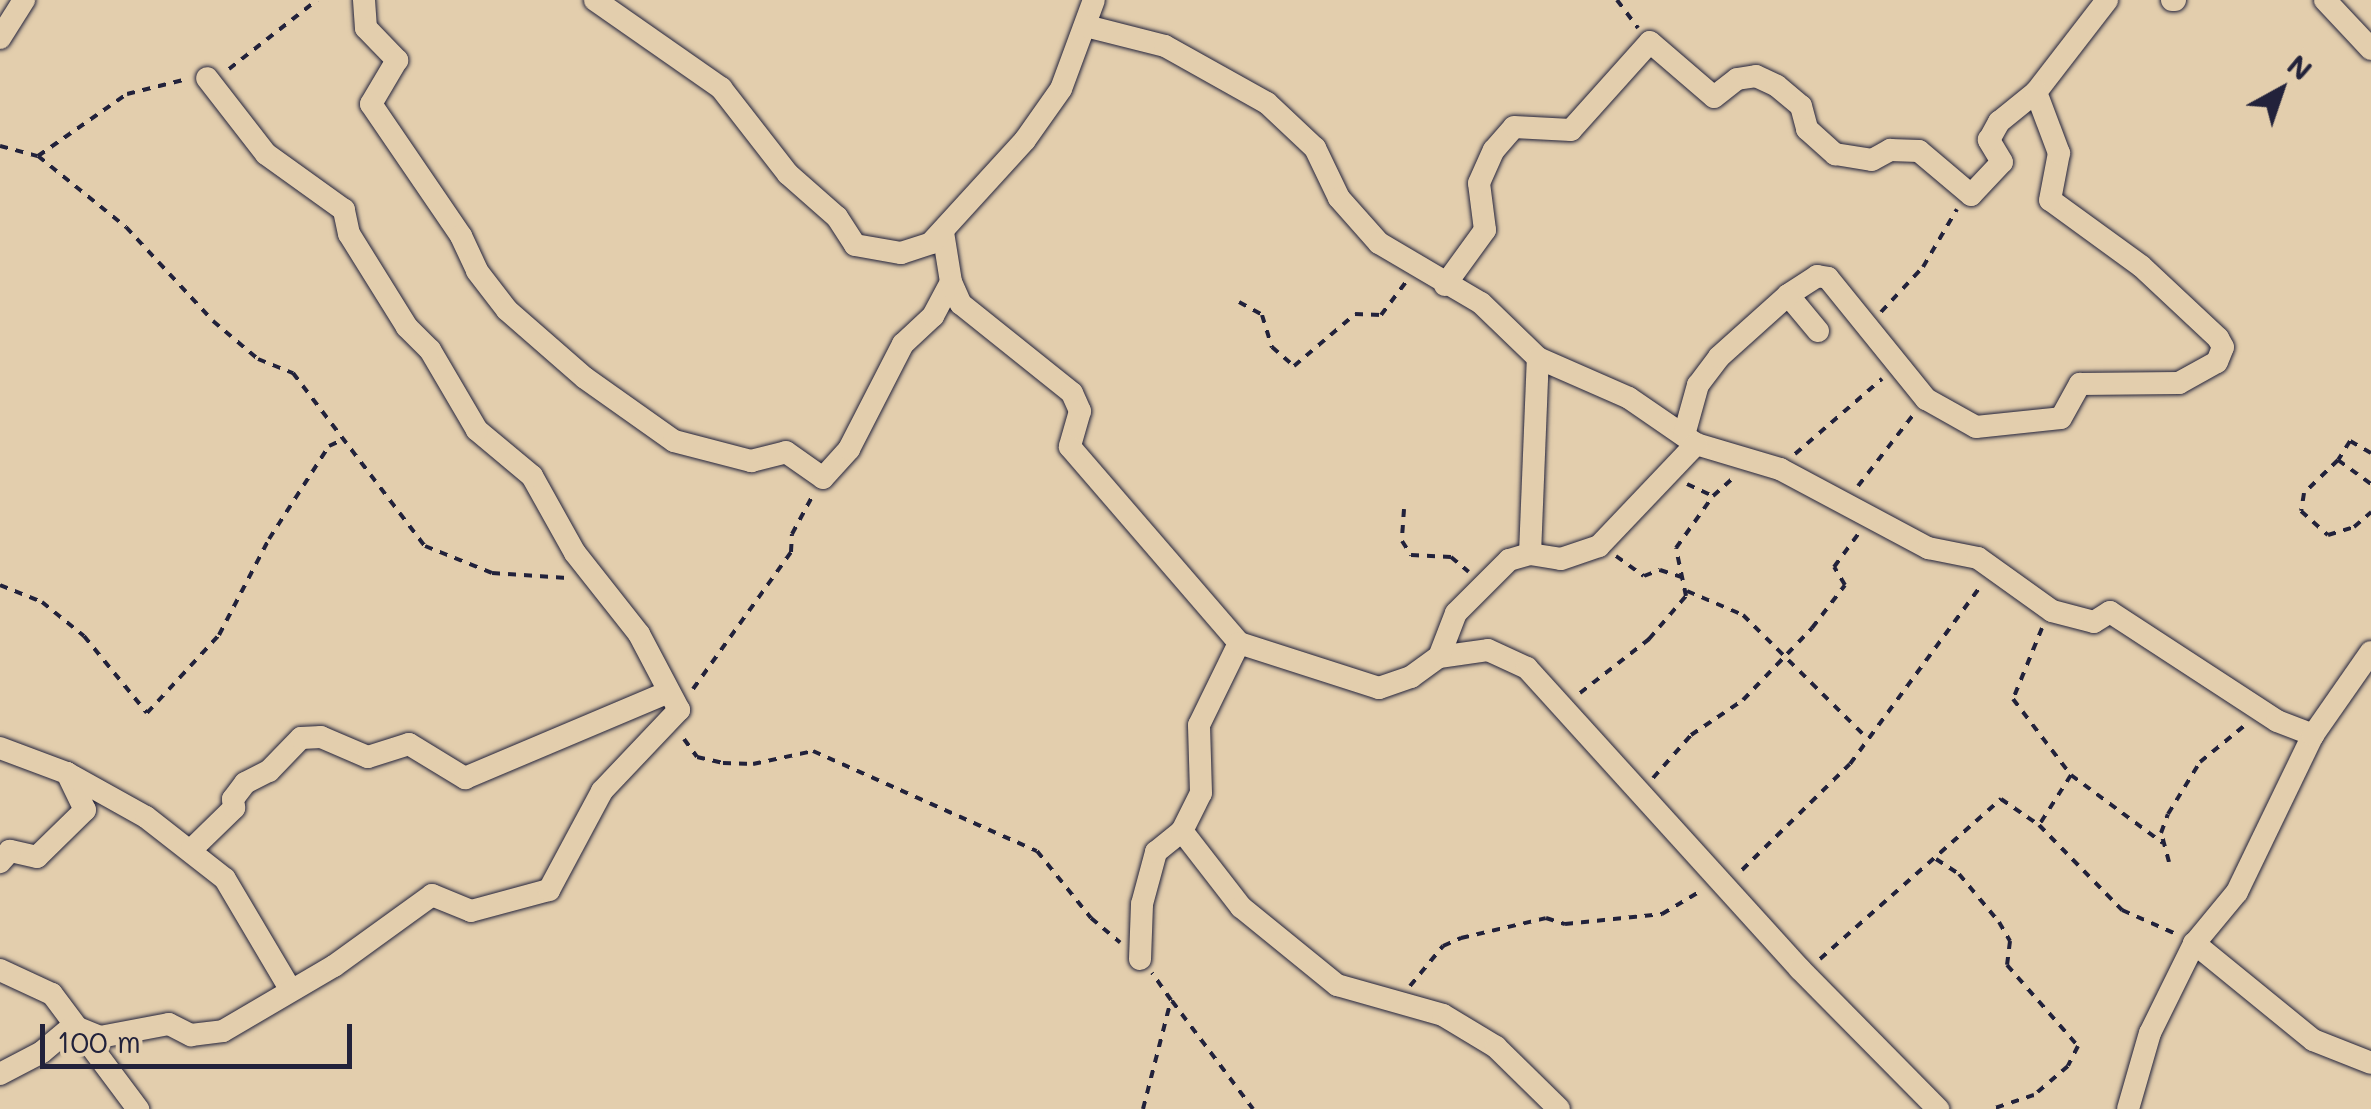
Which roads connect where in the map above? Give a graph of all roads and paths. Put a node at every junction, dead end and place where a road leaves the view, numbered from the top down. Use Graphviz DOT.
graph roads {
  1 [pos="24,0"];
  2 [pos="318,0"];
  3 [pos="364,0"];
  4 [pos="596,0"];
  5 [pos="1094,0"];
  6 [pos="1616,0"];
  7 [pos="2107,0"];
  8 [pos="2325,0"];
  9 [pos="1086,26"];
  10 [pos="0,38"];
  11 [pos="1650,42"];
  12 [pos="2371,49"];
  13 [pos="207,78"];
  14 [pos="2036,92"];
  15 [pos="0,146"];
  16 [pos="38,156"];
  17 [pos="1971,194"];
  18 [pos="944,232"];
  19 [pos="1418,267"];
  20 [pos="951,282"];
  21 [pos="1445,285"];
  22 [pos="1788,295"];
  23 [pos="1239,302"];
  24 [pos="1864,325"];
  25 [pos="1818,331"];
  26 [pos="1538,358"];
  27 [pos="1898,367"];
  28 [pos="1934,402"];
  29 [pos="344,439"];
  30 [pos="1690,440"];
  31 [pos="2371,452"];
  32 [pos="1751,460"];
  33 [pos="2338,460"];
  34 [pos="1678,467"];
  35 [pos="1780,469"];
  36 [pos="823,478"];
  37 [pos="2371,484"];
  38 [pos="1713,496"];
  39 [pos="1843,502"];
  40 [pos="1404,510"];
  41 [pos="2371,512"];
  42 [pos="1871,516"];
  43 [pos="1602,542"];
  44 [pos="1530,554"];
  45 [pos="1994,568"];
  46 [pos="588,569"];
  47 [pos="1682,577"];
  48 [pos="0,585"];
  49 [pos="1480,589"];
  50 [pos="1688,591"];
  51 [pos="2052,612"];
  52 [pos="1239,644"];
  53 [pos="2371,652"];
  54 [pos="1440,657"];
  55 [pos="1783,660"];
  56 [pos="674,701"];
  57 [pos="1566,708"];
  58 [pos="2264,711"];
  59 [pos="2313,735"];
  60 [pos="1868,738"];
  61 [pos="0,748"];
  62 [pos="66,772"];
  63 [pos="2071,776"];
  64 [pos="1638,791"];
  65 [pos="2039,826"];
  66 [pos="1182,831"];
  67 [pos="2164,844"];
  68 [pos="192,849"];
  69 [pos="1936,860"];
  70 [pos="0,862"];
  71 [pos="2169,862"];
  72 [pos="1725,886"];
  73 [pos="2194,944"];
  74 [pos="1140,959"];
  75 [pos="0,970"];
  76 [pos="1806,973"];
  77 [pos="290,989"];
  78 [pos="1398,998"];
  79 [pos="1172,1000"];
  80 [pos="73,1026"];
  81 [pos="2371,1062"];
  82 [pos="0,1074"];
  83 [pos="138,1109"];
  84 [pos="1143,1109"];
  85 [pos="1253,1109"];
  86 [pos="1559,1109"];
  87 [pos="1938,1109"];
  88 [pos="1992,1109"];
  89 [pos="2128,1109"];
  1 -- 10 [label="street"];
  2 -- 13 [label="path"];
  3 -- 36 [label="street"];
  4 -- 18 [label="street"];
  5 -- 9 [label="street"];
  6 -- 11 [label="path"];
  7 -- 14 [label="street"];
  8 -- 12 [label="street"];
  9 -- 18 [label="street"];
  9 -- 19 [label="street"];
  11 -- 17 [label="street"];
  11 -- 21 [label="street"];
  13 -- 16 [label="path"];
  13 -- 46 [label="street"];
  14 -- 17 [label="street"];
  14 -- 28 [label="street"];
  15 -- 16 [label="path"];
  16 -- 29 [label="path"];
  17 -- 24 [label="path"];
  18 -- 20 [label="street"];
  19 -- 21 [label="street"];
  19 -- 23 [label="path"];
  20 -- 36 [label="street"];
  20 -- 52 [label="street"];
  21 -- 26 [label="street"];
  22 -- 24 [label="street"];
  22 -- 25 [label="street"];
  22 -- 30 [label="street"];
  24 -- 27 [label="street"];
  26 -- 30 [label="street"];
  26 -- 44 [label="street"];
  27 -- 28 [label="street"];
  27 -- 35 [label="path"];
  28 -- 39 [label="path"];
  29 -- 46 [label="path"];
  29 -- 48 [label="path"];
  30 -- 32 [label="street"];
  30 -- 34 [label="street"];
  31 -- 33 [label="path"];
  32 -- 35 [label="street"];
  32 -- 38 [label="path"];
  33 -- 37 [label="path"];
  33 -- 41 [label="path"];
  34 -- 38 [label="path"];
  34 -- 43 [label="street"];
  35 -- 39 [label="street"];
  36 -- 56 [label="path"];
  38 -- 47 [label="path"];
  39 -- 42 [label="street"];
  40 -- 49 [label="path"];
  42 -- 45 [label="street"];
  42 -- 55 [label="path"];
  43 -- 44 [label="street"];
  43 -- 47 [label="path"];
  44 -- 49 [label="street"];
  45 -- 51 [label="street"];
  45 -- 60 [label="path"];
  46 -- 56 [label="street"];
  47 -- 50 [label="path"];
  49 -- 54 [label="street"];
  50 -- 55 [label="path"];
  50 -- 57 [label="path"];
  51 -- 58 [label="street"];
  51 -- 63 [label="path"];
  52 -- 54 [label="street"];
  52 -- 66 [label="street"];
  53 -- 59 [label="street"];
  54 -- 57 [label="street"];
  55 -- 60 [label="path"];
  55 -- 64 [label="path"];
  56 -- 68 [label="street"];
  56 -- 74 [label="path"];
  56 -- 77 [label="street"];
  57 -- 64 [label="street"];
  58 -- 59 [label="street"];
  58 -- 67 [label="path"];
  59 -- 73 [label="street"];
  60 -- 72 [label="path"];
  61 -- 62 [label="street"];
  62 -- 68 [label="street"];
  62 -- 70 [label="street"];
  63 -- 65 [label="path"];
  63 -- 67 [label="path"];
  64 -- 72 [label="street"];
  65 -- 69 [label="path"];
  65 -- 73 [label="path"];
  66 -- 74 [label="street"];
  66 -- 78 [label="street"];
  67 -- 71 [label="path"];
  68 -- 77 [label="street"];
  69 -- 76 [label="path"];
  69 -- 88 [label="path"];
  72 -- 76 [label="street"];
  72 -- 78 [label="path"];
  73 -- 81 [label="street"];
  73 -- 89 [label="street"];
  74 -- 79 [label="path"];
  75 -- 80 [label="street"];
  76 -- 87 [label="street"];
  77 -- 80 [label="street"];
  78 -- 86 [label="street"];
  79 -- 84 [label="path"];
  79 -- 85 [label="path"];
  80 -- 82 [label="street"];
  80 -- 83 [label="street"];
}
